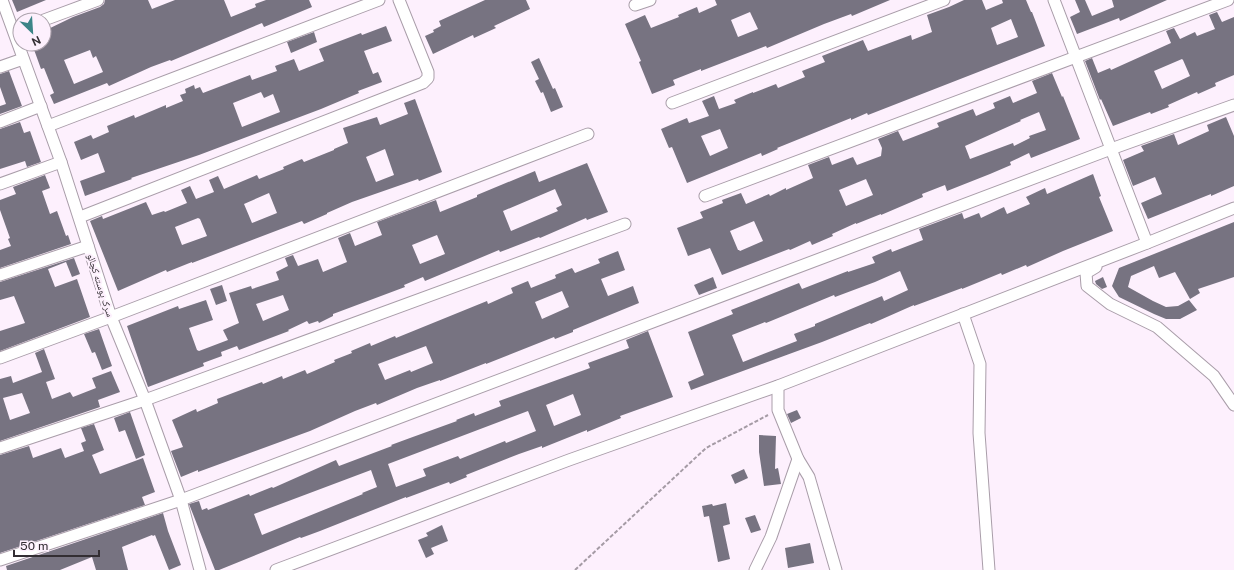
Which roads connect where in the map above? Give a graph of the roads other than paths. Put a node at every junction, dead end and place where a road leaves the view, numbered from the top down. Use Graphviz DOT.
graph roads {
  1 [pos="2,0"];
  2 [pos="98,0"];
  3 [pos="379,0"];
  4 [pos="399,0"];
  5 [pos="650,0"];
  6 [pos="944,0"];
  7 [pos="1054,0"];
  8 [pos="1228,0"];
  9 [pos="635,5"];
  10 [pos="52,17"];
  11 [pos="12,20"];
  12 [pos="22,52"];
  13 [pos="1076,58"];
  14 [pos="23,59"];
  15 [pos="0,67"];
  16 [pos="672,103"];
  17 [pos="1234,105"];
  18 [pos="41,106"];
  19 [pos="0,122"];
  20 [pos="48,126"];
  21 [pos="588,134"];
  22 [pos="1111,149"];
  23 [pos="61,162"];
  24 [pos="0,184"];
  25 [pos="705,196"];
  26 [pos="1234,208"];
  27 [pos="80,217"];
  28 [pos="625,224"];
  29 [pos="1147,243"];
  30 [pos="88,246"];
  31 [pos="1114,256"];
  32 [pos="0,275"];
  33 [pos="963,314"];
  34 [pos="110,317"];
  35 [pos="0,358"];
  36 [pos="778,386"];
  37 [pos="145,400"];
  38 [pos="1234,405"];
  39 [pos="0,448"];
  40 [pos="798,459"];
  41 [pos="182,500"];
  42 [pos="0,560"];
  43 [pos="200,570"];
  44 [pos="276,570"];
  45 [pos="755,570"];
  46 [pos="836,570"];
  47 [pos="988,570"];
  1 -- 11 [label="street, سرک پوسته کچالو"];
  2 -- 10 [label="street"];
  3 -- 20 [label="street"];
  4 -- 27 [label="street"];
  5 -- 9 [label="street"];
  6 -- 16 [label="street"];
  7 -- 13 [label="street"];
  8 -- 13 [label="street"];
  12 -- 14 [label="street, سرک پوسته کچالو"];
  13 -- 22 [label="street"];
  13 -- 25 [label="street"];
  14 -- 15 [label="street"];
  14 -- 18 [label="street, سرک پوسته کچالو"];
  17 -- 22 [label="street"];
  18 -- 19 [label="street"];
  18 -- 20 [label="street, سرک پوسته کچالو"];
  20 -- 23 [label="street, سرک پوسته کچالو"];
  21 -- 34 [label="street"];
  22 -- 29 [label="street"];
  22 -- 41 [label="street"];
  23 -- 24 [label="street"];
  23 -- 27 [label="street, سرک پوسته کچالو"];
  26 -- 29 [label="street"];
  27 -- 30 [label="street, سرک پوسته کچالو"];
  28 -- 37 [label="street"];
  29 -- 31 [label="street"];
  30 -- 32 [label="street"];
  30 -- 34 [label="street, سرک پوسته کچالو"];
  31 -- 33 [label="street"];
  31 -- 38 [label="street"];
  33 -- 36 [label="street"];
  33 -- 47 [label="street"];
  34 -- 35 [label="street"];
  34 -- 37 [label="street, سرک پوسته کچالو"];
  36 -- 40 [label="street"];
  36 -- 44 [label="street"];
  37 -- 39 [label="street"];
  37 -- 41 [label="street, سرک پوسته کچالو"];
  40 -- 45 [label="street"];
  40 -- 46 [label="street"];
  41 -- 42 [label="street"];
  41 -- 43 [label="street, سرک پوسته کچالو"];
}
